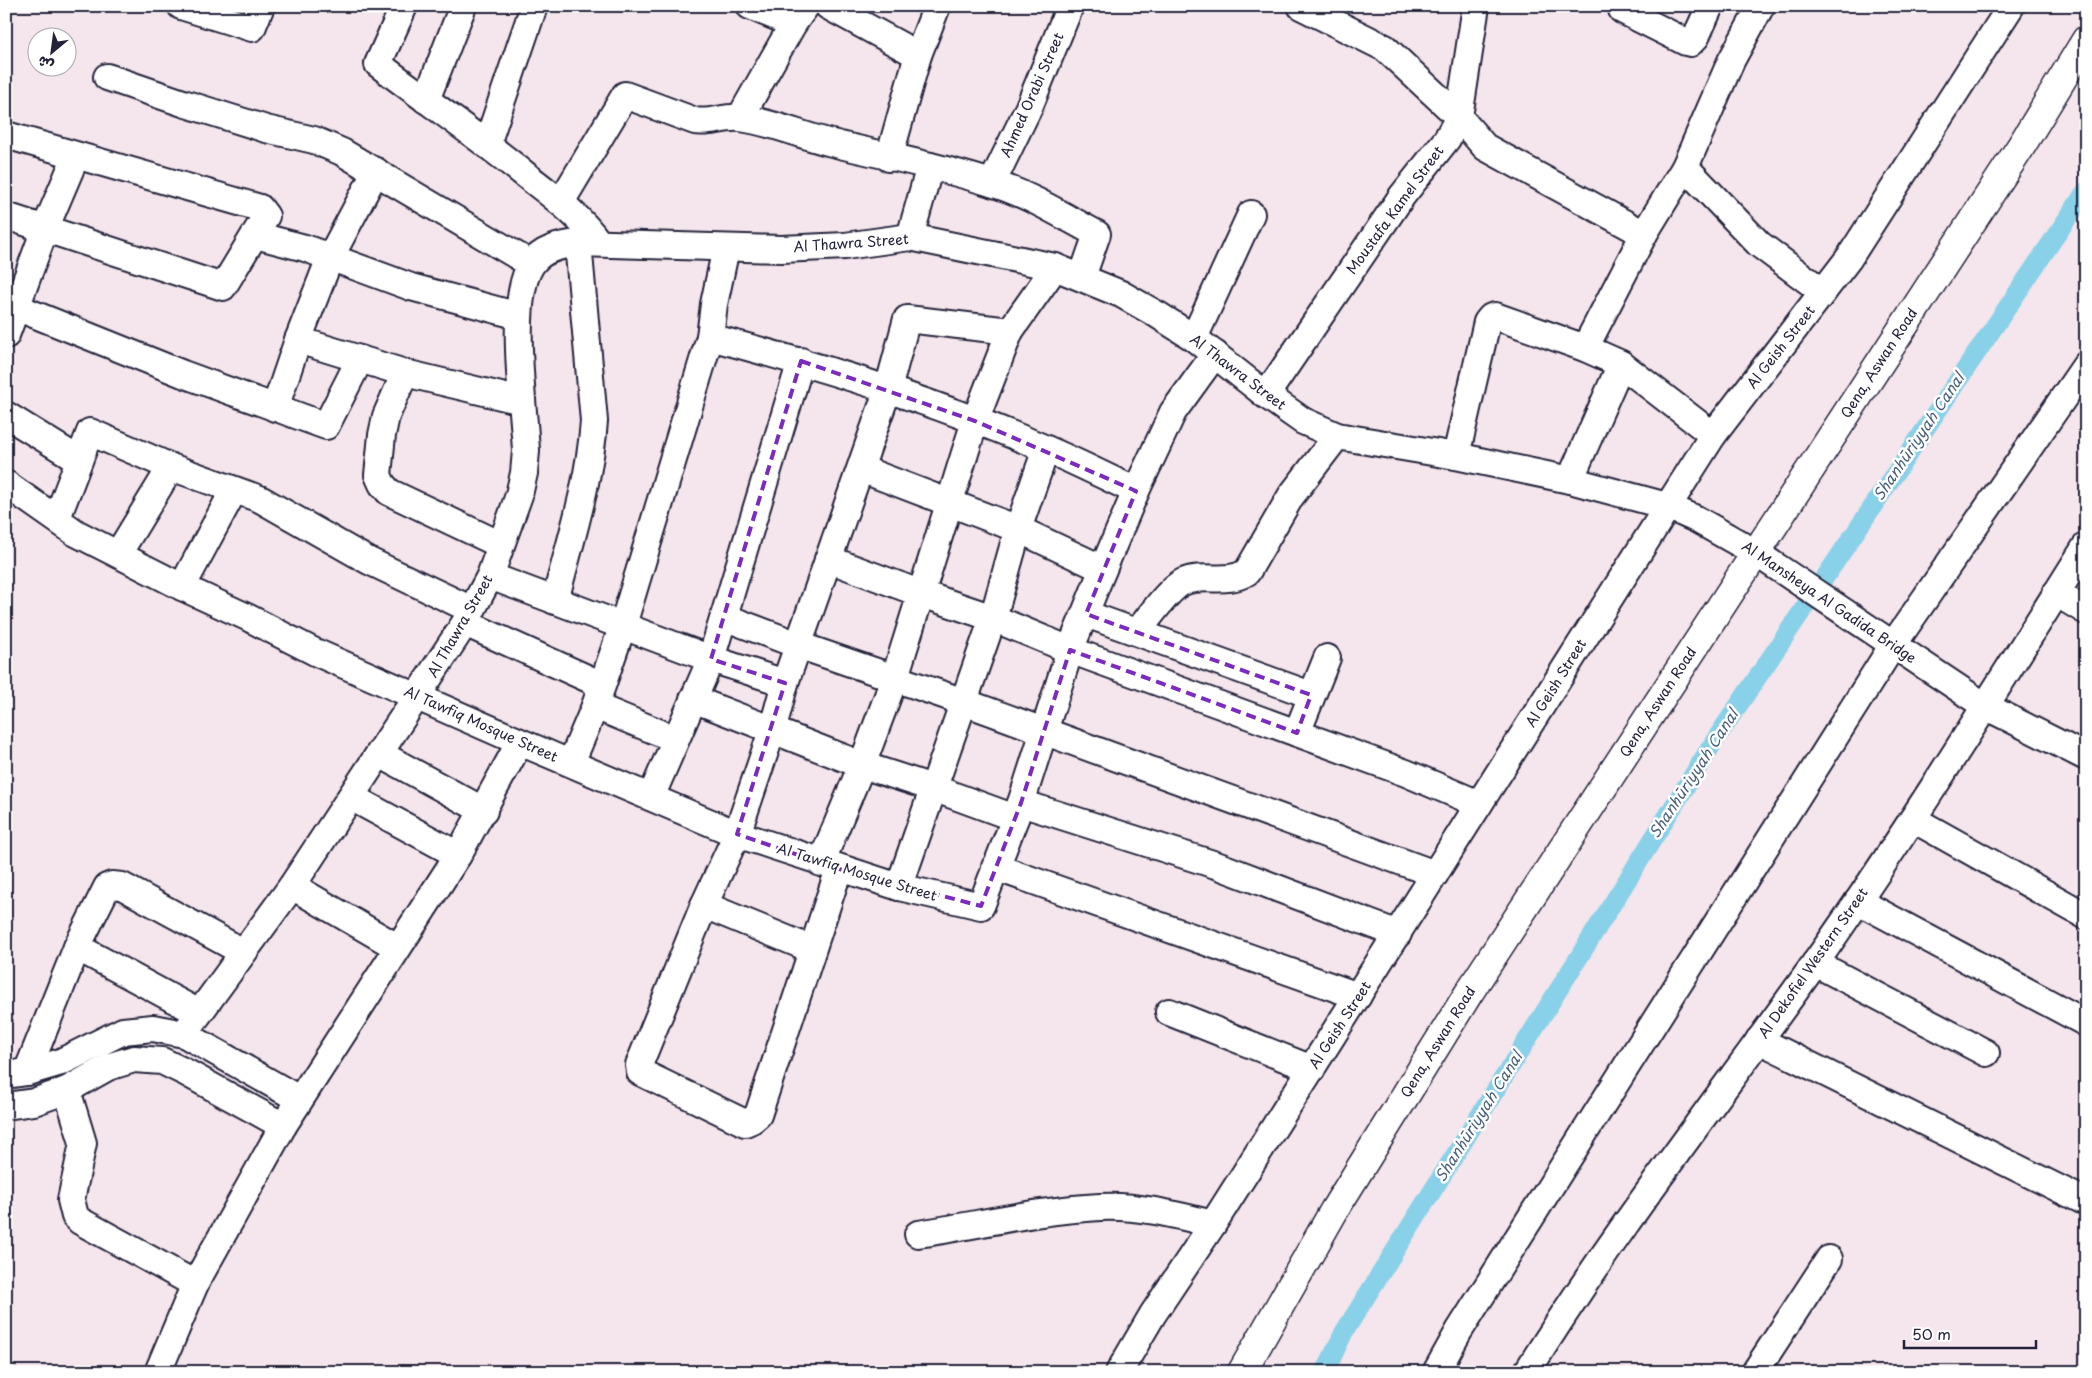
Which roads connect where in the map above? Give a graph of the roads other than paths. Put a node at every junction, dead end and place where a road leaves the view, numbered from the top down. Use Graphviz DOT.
graph roads {
  1 [pos="180,6"];
  2 [pos="261,6"];
  3 [pos="404,6"];
  4 [pos="463,6"];
  5 [pos="534,6"];
  6 [pos="750,6"];
  7 [pos="828,6"];
  8 [pos="937,6"];
  9 [pos="1070,6"];
  10 [pos="1301,6"];
  11 [pos="1476,6"];
  12 [pos="1710,6"];
  13 [pos="1761,6"];
  14 [pos="2011,6"];
  15 [pos="1622,10"];
  16 [pos="799,15"];
  17 [pos="2086,40"];
  18 [pos="918,55"];
  19 [pos="108,77"];
  20 [pos="426,100"];
  21 [pos="1458,117"];
  22 [pos="740,118"];
  23 [pos="6,135"];
  24 [pos="487,144"];
  25 [pos="76,156"];
  26 [pos="889,158"];
  27 [pos="930,166"];
  28 [pos="1685,167"];
  29 [pos="376,171"];
  30 [pos="992,183"];
  31 [pos="561,202"];
  32 [pos="1251,214"];
  33 [pos="6,216"];
  34 [pos="44,229"];
  35 [pos="1644,234"];
  36 [pos="255,235"];
  37 [pos="910,237"];
  38 [pos="589,243"];
  39 [pos="726,248"];
  40 [pos="330,258"];
  41 [pos="531,264"];
  42 [pos="1055,267"];
  43 [pos="1082,276"];
  44 [pos="1823,292"];
  45 [pos="12,305"];
  46 [pos="519,316"];
  47 [pos="1010,331"];
  48 [pos="6,335"];
  49 [pos="710,337"];
  50 [pos="1194,338"];
  51 [pos="298,340"];
  52 [pos="1585,348"];
  53 [pos="1215,354"];
  54 [pos="360,359"];
  55 [pos="801,361"];
  56 [pos="1621,364"];
  57 [pos="2086,365"];
  58 [pos="405,373"];
  59 [pos="888,390"];
  60 [pos="1266,395"];
  61 [pos="522,401"];
  62 [pos="275,408"];
  63 [pos="6,415"];
  64 [pos="975,421"];
  65 [pos="1713,435"];
  66 [pos="1337,436"];
  67 [pos="1046,449"];
  68 [pos="1456,456"];
  69 [pos="80,460"];
  70 [pos="171,467"];
  71 [pos="861,470"];
  72 [pos="1570,480"];
  73 [pos="6,484"];
  74 [pos="234,490"];
  75 [pos="1136,491"];
  76 [pos="949,503"];
  77 [pos="1667,506"];
  78 [pos="57,518"];
  79 [pos="1018,529"];
  80 [pos="501,545"];
  81 [pos="2086,546"];
  82 [pos="1756,553"];
  83 [pos="118,554"];
  84 [pos="828,559"];
  85 [pos="1103,569"];
  86 [pos="490,576"];
  87 [pos="182,587"];
  88 [pos="2056,593"];
  89 [pos="922,594"];
  90 [pos="555,601"];
  91 [pos="2086,611"];
  92 [pos="1086,614"];
  93 [pos="468,617"];
  94 [pos="724,617"];
  95 [pos="993,618"];
  96 [pos="623,625"];
  97 [pos="1138,631"];
  98 [pos="798,645"];
  99 [pos="1893,645"];
  100 [pos="1070,650"];
  101 [pos="710,658"];
  102 [pos="1327,658"];
  103 [pos="895,677"];
  104 [pos="785,682"];
  105 [pos="1311,695"];
  106 [pos="418,696"];
  107 [pos="598,696"];
  108 [pos="694,699"];
  109 [pos="1979,701"];
  110 [pos="964,702"];
  111 [pos="772,731"];
  112 [pos="1044,732"];
  113 [pos="1297,733"];
  114 [pos="675,739"];
  115 [pos="520,742"];
  116 [pos="380,754"];
  117 [pos="2086,757"];
  118 [pos="571,763"];
  119 [pos="862,766"];
  120 [pos="933,788"];
  121 [pos="351,797"];
  122 [pos="651,797"];
  123 [pos="1479,804"];
  124 [pos="484,810"];
  125 [pos="1018,811"];
  126 [pos="1913,818"];
  127 [pos="737,834"];
  128 [pos="458,855"];
  129 [pos="830,866"];
  130 [pos="995,867"];
  131 [pos="1435,874"];
  132 [pos="292,886"];
  133 [pos="899,887"];
  134 [pos="1858,901"];
  135 [pos="704,906"];
  136 [pos="2086,916"];
  137 [pos="1398,934"];
  138 [pos="78,947"];
  139 [pos="397,948"];
  140 [pos="811,949"];
  141 [pos="244,952"];
  142 [pos="1815,963"];
  143 [pos="1358,996"];
  144 [pos="200,1012"];
  145 [pos="1169,1012"];
  146 [pos="2086,1023"];
  147 [pos="184,1034"];
  148 [pos="1759,1040"];
  149 [pos="1986,1053"];
  150 [pos="1312,1069"];
  151 [pos="16,1074"];
  152 [pos="67,1090"];
  153 [pos="299,1099"];
  154 [pos="6,1106"];
  155 [pos="283,1126"];
  156 [pos="2086,1202"];
  157 [pos="1213,1224"];
  158 [pos="918,1234"];
  159 [pos="1829,1259"];
  160 [pos="196,1284"];
  161 [pos="158,1372"];
  162 [pos="1119,1372"];
  163 [pos="1242,1372"];
  164 [pos="1436,1372"];
  165 [pos="1527,1372"];
  166 [pos="1754,1372"];
  1 -- 2 [label="street"];
  3 -- 20 [label="street"];
  4 -- 20 [label="street"];
  5 -- 24 [label="street"];
  6 -- 16 [label="street"];
  7 -- 18 [label="street"];
  8 -- 18 [label="street"];
  9 -- 30 [label="street, Ahmed Orabi Street"];
  10 -- 21 [label="street"];
  11 -- 21 [label="street, Moustafa Kamel Street"];
  12 -- 15 [label="street"];
  13 -- 28 [label="street"];
  14 -- 44 [label="street, Al Geish Street"];
  16 -- 22 [label="street"];
  17 -- 82 [label="highway, Qena, Aswan Road"];
  18 -- 26 [label="street"];
  19 -- 29 [label="street"];
  20 -- 24 [label="street"];
  21 -- 35 [label="street"];
  21 -- 60 [label="street, Moustafa Kamel Street"];
  22 -- 26 [label="street"];
  22 -- 31 [label="street"];
  23 -- 25 [label="street"];
  24 -- 31 [label="street"];
  25 -- 34 [label="street"];
  25 -- 36 [label="street"];
  26 -- 27 [label="street"];
  27 -- 30 [label="street"];
  27 -- 37 [label="street"];
  28 -- 35 [label="street"];
  28 -- 44 [label="street"];
  29 -- 40 [label="street"];
  29 -- 41 [label="street"];
  30 -- 43 [label="street"];
  31 -- 38 [label="street"];
  32 -- 50 [label="street"];
  33 -- 34 [label="street"];
  34 -- 36 [label="street"];
  34 -- 45 [label="street"];
  35 -- 52 [label="street"];
  36 -- 40 [label="street"];
  37 -- 39 [label="street, Al Thawra Street"];
  37 -- 42 [label="street, Al Thawra Street"];
  38 -- 39 [label="street, Al Thawra Street"];
  38 -- 41 [label="street, Al Thawra Street"];
  38 -- 90 [label="street"];
  39 -- 49 [label="street"];
  40 -- 46 [label="street"];
  40 -- 51 [label="street"];
  41 -- 46 [label="street, Al Thawra Street"];
  42 -- 43 [label="street, Al Thawra Street"];
  42 -- 47 [label="street"];
  43 -- 50 [label="street, Al Thawra Street"];
  44 -- 65 [label="street, Al Geish Street"];
  45 -- 48 [label="street"];
  45 -- 62 [label="street"];
  46 -- 61 [label="street, Al Thawra Street"];
  47 -- 59 [label="street"];
  47 -- 64 [label="street"];
  49 -- 55 [label="street"];
  49 -- 96 [label="street"];
  50 -- 53 [label="street, Al Thawra Street"];
  51 -- 54 [label="street"];
  51 -- 62 [label="street"];
  52 -- 56 [label="street"];
  52 -- 68 [label="street"];
  53 -- 60 [label="street, Al Thawra Street"];
  53 -- 75 [label="street"];
  54 -- 58 [label="street"];
  54 -- 62 [label="street"];
  55 -- 59 [label="street"];
  55 -- 94 [label="street"];
  56 -- 65 [label="street"];
  56 -- 72 [label="street"];
  57 -- 99 [label="street"];
  58 -- 61 [label="street"];
  58 -- 80 [label="street"];
  59 -- 64 [label="street"];
  59 -- 71 [label="street"];
  60 -- 66 [label="street, Al Thawra Street"];
  61 -- 80 [label="street, Al Thawra Street"];
  63 -- 69 [label="street"];
  64 -- 67 [label="street"];
  64 -- 76 [label="street"];
  65 -- 77 [label="street, Al Geish Street"];
  66 -- 68 [label="street, Al Thawra Street"];
  66 -- 97 [label="street"];
  67 -- 75 [label="street"];
  67 -- 79 [label="street"];
  68 -- 72 [label="street, Al Thawra Street"];
  69 -- 70 [label="street"];
  69 -- 78 [label="street"];
  70 -- 74 [label="street"];
  70 -- 83 [label="street"];
  71 -- 76 [label="street"];
  71 -- 84 [label="street"];
  72 -- 77 [label="street, Al Thawra Street"];
  73 -- 78 [label="street, Al Tawfiq Mosque Street"];
  74 -- 87 [label="street"];
  74 -- 93 [label="street"];
  75 -- 85 [label="street"];
  76 -- 79 [label="street"];
  76 -- 89 [label="street"];
  77 -- 82 [label="street, Al Mansheya Al Gadida Bridge"];
  77 -- 123 [label="street, Al Geish Street"];
  78 -- 83 [label="street, Al Tawfiq Mosque Street"];
  79 -- 85 [label="street"];
  79 -- 95 [label="street"];
  80 -- 86 [label="street, Al Thawra Street"];
  81 -- 88 [label="street, Al Dekofiel Western Street"];
  82 -- 99 [label="street, Al Mansheya Al Gadida Bridge"];
  82 -- 163 [label="highway, Qena, Aswan Road"];
  83 -- 87 [label="street, Al Tawfiq Mosque Street"];
  84 -- 89 [label="street"];
  84 -- 98 [label="street"];
  85 -- 92 [label="street"];
  86 -- 90 [label="street"];
  86 -- 93 [label="street, Al Thawra Street"];
  87 -- 106 [label="street, Al Tawfiq Mosque Street"];
  88 -- 91 [label="street"];
  88 -- 109 [label="street, Al Dekofiel Western Street"];
  89 -- 95 [label="street"];
  89 -- 103 [label="street"];
  90 -- 96 [label="street"];
  92 -- 97 [label="street"];
  92 -- 100 [label="street"];
  93 -- 106 [label="street, Al Thawra Street"];
  93 -- 107 [label="street"];
  94 -- 98 [label="street"];
  94 -- 101 [label="street"];
  95 -- 100 [label="street"];
  95 -- 110 [label="street"];
  96 -- 101 [label="street"];
  96 -- 107 [label="street"];
  97 -- 105 [label="street"];
  98 -- 103 [label="street"];
  98 -- 104 [label="street"];
  99 -- 109 [label="street, Al Mansheya Al Gadida Bridge"];
  99 -- 164 [label="street"];
  100 -- 112 [label="street"];
  100 -- 113 [label="street"];
  101 -- 104 [label="street"];
  101 -- 108 [label="street"];
  102 -- 105 [label="street"];
  103 -- 110 [label="street"];
  103 -- 119 [label="street"];
  104 -- 111 [label="street"];
  105 -- 113 [label="street"];
  106 -- 115 [label="street, Al Tawfiq Mosque Street"];
  106 -- 116 [label="street, Al Thawra Street"];
  107 -- 114 [label="street"];
  107 -- 118 [label="street"];
  108 -- 111 [label="street"];
  108 -- 114 [label="street"];
  109 -- 117 [label="street, Al Mansheya Al Gadida Bridge"];
  109 -- 126 [label="street, Al Dekofiel Western Street"];
  110 -- 112 [label="street"];
  110 -- 120 [label="street"];
  111 -- 119 [label="street"];
  111 -- 127 [label="street"];
  112 -- 125 [label="street"];
  112 -- 131 [label="street"];
  113 -- 123 [label="street"];
  114 -- 122 [label="street"];
  115 -- 118 [label="street, Al Tawfiq Mosque Street"];
  115 -- 124 [label="street"];
  116 -- 121 [label="street, Al Thawra Street"];
  116 -- 124 [label="street"];
  118 -- 122 [label="street, Al Tawfiq Mosque Street"];
  119 -- 120 [label="street"];
  119 -- 129 [label="street"];
  120 -- 125 [label="street"];
  120 -- 133 [label="street"];
  121 -- 128 [label="street"];
  121 -- 132 [label="street, Al Thawra Street"];
  122 -- 127 [label="street, Al Tawfiq Mosque Street"];
  123 -- 131 [label="street, Al Geish Street"];
  124 -- 128 [label="street"];
  125 -- 130 [label="street"];
  125 -- 137 [label="street"];
  126 -- 134 [label="street, Al Dekofiel Western Street"];
  126 -- 136 [label="street"];
  127 -- 129 [label="street, Al Tawfiq Mosque Street"];
  127 -- 135 [label="street"];
  128 -- 139 [label="street"];
  129 -- 133 [label="street, Al Tawfiq Mosque Street"];
  129 -- 140 [label="street"];
  130 -- 133 [label="street, Al Tawfiq Mosque Street"];
  130 -- 143 [label="street"];
  131 -- 137 [label="street, Al Geish Street"];
  132 -- 139 [label="street"];
  132 -- 141 [label="street, Al Thawra Street"];
  134 -- 142 [label="street, Al Dekofiel Western Street"];
  134 -- 146 [label="street"];
  135 -- 140 [label="street"];
  135 -- 140 [label="street"];
  137 -- 143 [label="street, Al Geish Street"];
  138 -- 141 [label="street"];
  138 -- 144 [label="street"];
  138 -- 151 [label="street"];
  139 -- 153 [label="street"];
  141 -- 144 [label="street, Al Thawra Street"];
  142 -- 148 [label="street, Al Dekofiel Western Street"];
  142 -- 149 [label="street"];
  143 -- 150 [label="street, Al Geish Street"];
  144 -- 147 [label="street, Al Thawra Street"];
  145 -- 150 [label="street"];
  147 -- 151 [label="street"];
  147 -- 153 [label="street"];
  148 -- 156 [label="street"];
  148 -- 165 [label="street, Al Dekofiel Western Street"];
  150 -- 157 [label="street, Al Geish Street"];
  152 -- 154 [label="street"];
  152 -- 155 [label="street"];
  152 -- 160 [label="street"];
  153 -- 155 [label="street"];
  155 -- 160 [label="street"];
  157 -- 158 [label="street"];
  157 -- 162 [label="street, Al Geish Street"];
  159 -- 166 [label="street"];
  160 -- 161 [label="street"];
}
